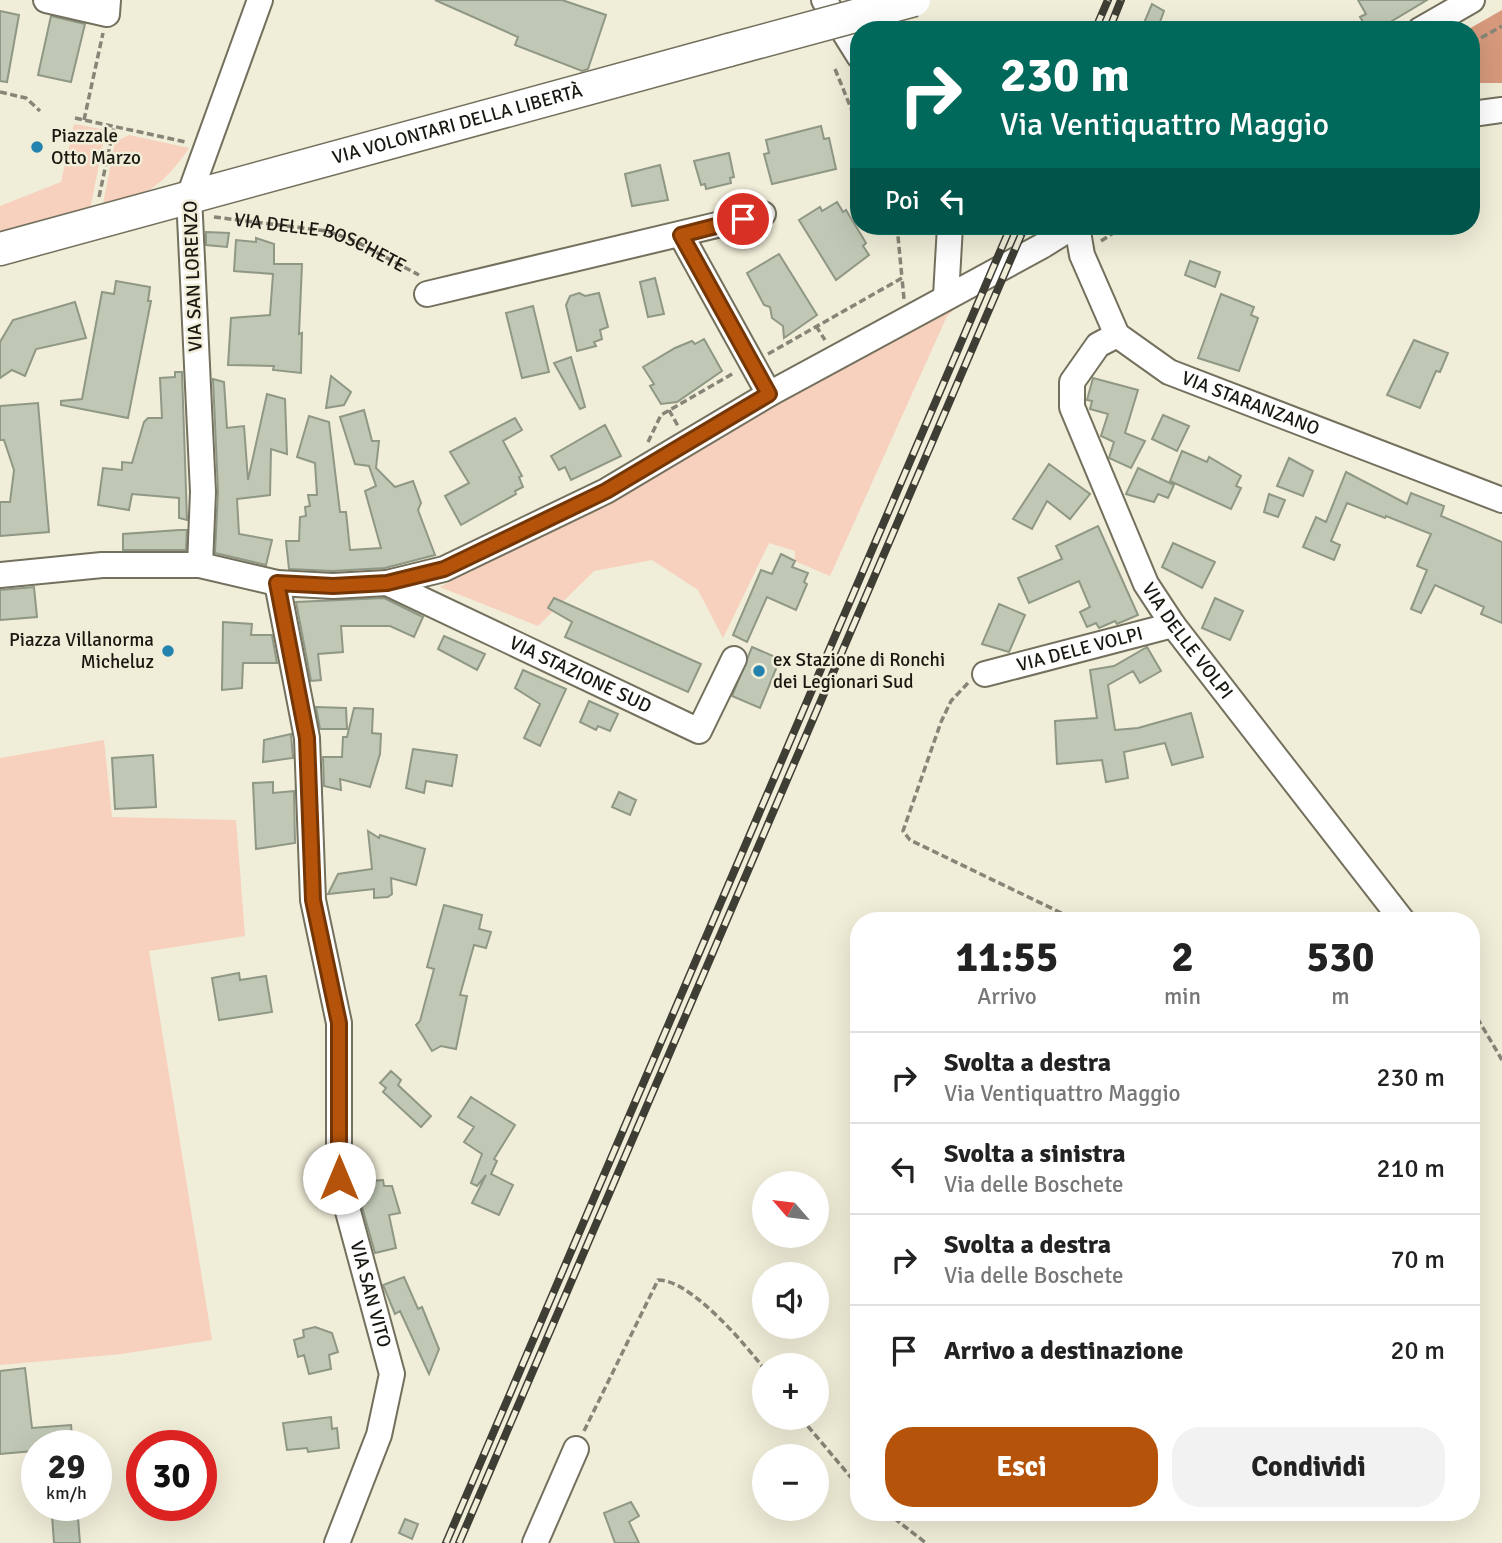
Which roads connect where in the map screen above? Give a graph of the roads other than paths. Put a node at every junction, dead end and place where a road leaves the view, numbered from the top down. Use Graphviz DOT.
graph roads {
  1 [pos="46,0"];
  2 [pos="260,0"];
  3 [pos="824,0"];
  4 [pos="914,0"];
  5 [pos="1472,0"];
  6 [pos="107,7"];
  7 [pos="1449,21"];
  8 [pos="850,42"];
  9 [pos="1502,110"];
  10 [pos="1480,113"];
  11 [pos="189,206"];
  12 [pos="763,214"];
  13 [pos="681,235"];
  14 [pos="949,235"];
  15 [pos="1060,235"];
  16 [pos="1077,235"];
  17 [pos="0,249"];
  18 [pos="437,292"];
  19 [pos="946,296"];
  20 [pos="1117,335"];
  21 [pos="769,394"];
  22 [pos="1502,499"];
  23 [pos="201,565"];
  24 [pos="0,575"];
  25 [pos="277,583"];
  26 [pos="387,583"];
  27 [pos="1173,625"];
  28 [pos="734,659"];
  29 [pos="985,674"];
  30 [pos="1396,912"];
  31 [pos="576,1449"];
  32 [pos="337,1543"];
  33 [pos="535,1543"];
  1 -- 6 [label="street"];
  2 -- 11 [label="street, VIA SAN LORENZO"];
  3 -- 8 [label="street"];
  4 -- 11 [label="main road, VIA VOLONTARI DELLA LIBERTÀ, bridge"];
  5 -- 7 [label="street"];
  9 -- 10 [label="street"];
  11 -- 17 [label="main road, VIA VOLONTARI DELLA LIBERTÀ"];
  11 -- 23 [label="street, VIA SAN LORENZO"];
  12 -- 13 [label="street"];
  13 -- 18 [label="street"];
  13 -- 21 [label="street"];
  14 -- 19 [label="street"];
  15 -- 19 [label="street"];
  16 -- 20 [label="street"];
  19 -- 21 [label="street"];
  20 -- 22 [label="street, VIA STARANZANO"];
  20 -- 27 [label="street, VIA DELLE VOLPI"];
  21 -- 26 [label="street"];
  23 -- 24 [label="street"];
  23 -- 25 [label="street"];
  25 -- 26 [label="street"];
  25 -- 32 [label="street, VIA SAN VITO"];
  26 -- 28 [label="street, VIA STAZIONE SUD"];
  27 -- 29 [label="street, VIA DELE VOLPI"];
  27 -- 30 [label="street, VIA DELLE VOLPI"];
  31 -- 33 [label="street"];
}
